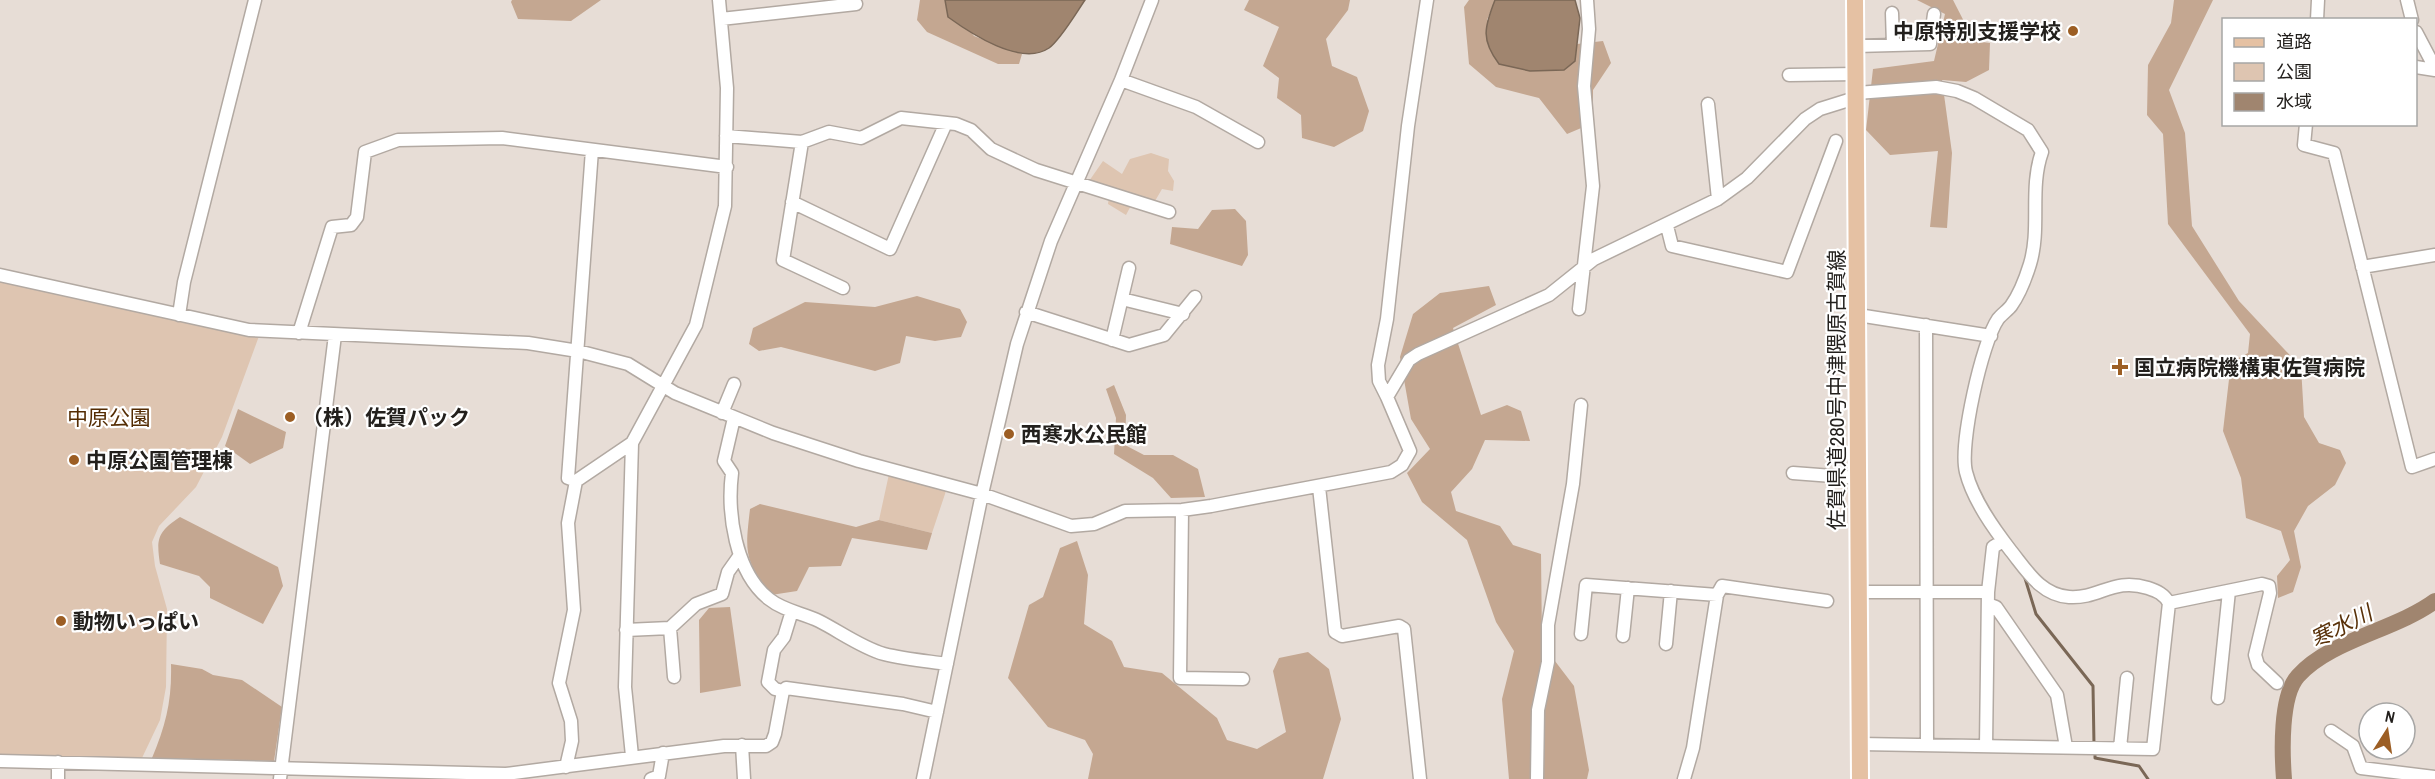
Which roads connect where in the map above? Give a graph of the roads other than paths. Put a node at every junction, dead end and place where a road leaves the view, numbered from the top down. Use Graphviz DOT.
graph roads {
  1 [pos="255,0"];
  2 [pos="719,0"];
  3 [pos="1152,0"];
  4 [pos="1427,0"];
  5 [pos="1587,0"];
  6 [pos="1855,0"];
  7 [pos="2318,0"];
  8 [pos="2407,0"];
  9 [pos="856,4"];
  10 [pos="1892,13"];
  11 [pos="1934,14"];
  12 [pos="2317,18"];
  13 [pos="2412,18"];
  14 [pos="721,19"];
  15 [pos="2417,36"];
  16 [pos="1893,45"];
  17 [pos="1856,46"];
  18 [pos="2417,67"];
  19 [pos="2435,69"];
  20 [pos="1857,74"];
  21 [pos="1789,75"];
  22 [pos="1121,80"];
  23 [pos="1857,93"];
  24 [pos="1708,104"];
  25 [pos="946,123"];
  26 [pos="2306,126"];
  27 [pos="726,136"];
  28 [pos="1836,141"];
  29 [pos="802,142"];
  30 [pos="1258,142"];
  31 [pos="592,150"];
  32 [pos="726,167"];
  33 [pos="1076,182"];
  34 [pos="1718,199"];
  35 [pos="792,202"];
  36 [pos="1169,212"];
  37 [pos="1667,226"];
  38 [pos="2435,255"];
  39 [pos="2362,267"];
  40 [pos="1129,268"];
  41 [pos="1583,269"];
  42 [pos="0,274"];
  43 [pos="843,288"];
  44 [pos="1195,297"];
  45 [pos="1122,298"];
  46 [pos="1579,309"];
  47 [pos="1026,312"];
  48 [pos="1183,314"];
  49 [pos="179,315"];
  50 [pos="1858,315"];
  51 [pos="1926,325"];
  52 [pos="299,333"];
  53 [pos="335,335"];
  54 [pos="1991,336"];
  55 [pos="1112,340"];
  56 [pos="578,351"];
  57 [pos="664,383"];
  58 [pos="734,384"];
  59 [pos="1388,397"];
  60 [pos="1581,405"];
  61 [pos="728,416"];
  62 [pos="632,443"];
  63 [pos="2435,459"];
  64 [pos="1793,473"];
  65 [pos="1859,478"];
  66 [pos="576,481"];
  67 [pos="1319,487"];
  68 [pos="982,494"];
  69 [pos="1182,510"];
  70 [pos="2003,541"];
  71 [pos="740,555"];
  72 [pos="1628,588"];
  73 [pos="1671,591"];
  74 [pos="2229,591"];
  75 [pos="1859,592"];
  76 [pos="1927,592"];
  77 [pos="1717,595"];
  78 [pos="1988,598"];
  79 [pos="1827,602"];
  80 [pos="2169,603"];
  81 [pos="792,611"];
  82 [pos="670,628"];
  83 [pos="626,630"];
  84 [pos="1581,634"];
  85 [pos="1623,636"];
  86 [pos="1666,644"];
  87 [pos="947,664"];
  88 [pos="674,677"];
  89 [pos="2127,678"];
  90 [pos="1243,680"];
  91 [pos="2277,683"];
  92 [pos="783,692"];
  93 [pos="2218,698"];
  94 [pos="937,712"];
  95 [pos="2331,731"];
  96 [pos="1860,744"];
  97 [pos="742,745"];
  98 [pos="1927,745"];
  99 [pos="1986,746"];
  100 [pos="2066,747"];
  101 [pos="2120,748"];
  102 [pos="663,753"];
  103 [pos="633,756"];
  104 [pos="0,761"];
  105 [pos="58,762"];
  106 [pos="566,767"];
  107 [pos="279,774"];
  108 [pos="2435,777"];
  109 [pos="58,779"];
  110 [pos="651,779"];
  111 [pos="744,779"];
  112 [pos="924,779"];
  113 [pos="1420,779"];
  114 [pos="1537,779"];
  115 [pos="1684,779"];
  116 [pos="1860,779"];
  1 -- 49 [label="street"];
  2 -- 14 [label="street"];
  3 -- 22 [label="street"];
  4 -- 59 [label="street"];
  5 -- 41 [label="street"];
  6 -- 17 [label="main road, 佐賀県道280号中津隈原古賀線"];
  7 -- 12 [label="street"];
  8 -- 13 [label="street"];
  9 -- 14 [label="street"];
  10 -- 16 [label="street"];
  11 -- 16 [label="street"];
  14 -- 27 [label="street"];
  15 -- 19 [label="street"];
  16 -- 17 [label="street"];
  17 -- 20 [label="main road, 佐賀県道280号中津隈原古賀線"];
  18 -- 19 [label="street"];
  20 -- 21 [label="street"];
  20 -- 23 [label="main road, 佐賀県道280号中津隈原古賀線"];
  22 -- 30 [label="street"];
  22 -- 33 [label="street"];
  23 -- 34 [label="street"];
  23 -- 50 [label="main road, 佐賀県道280号中津隈原古賀線"];
  23 -- 54 [label="street"];
  24 -- 34 [label="street"];
  25 -- 29 [label="street"];
  25 -- 33 [label="street"];
  25 -- 35 [label="street"];
  26 -- 39 [label="street"];
  27 -- 29 [label="street"];
  27 -- 32 [label="street"];
  28 -- 37 [label="street"];
  29 -- 35 [label="street"];
  31 -- 32 [label="street"];
  31 -- 52 [label="street"];
  31 -- 56 [label="street"];
  32 -- 57 [label="street"];
  33 -- 36 [label="street"];
  33 -- 47 [label="street"];
  34 -- 37 [label="street"];
  35 -- 43 [label="street"];
  37 -- 41 [label="street"];
  38 -- 39 [label="street"];
  39 -- 63 [label="street"];
  40 -- 45 [label="street"];
  41 -- 46 [label="street"];
  41 -- 59 [label="street"];
  42 -- 49 [label="street"];
  44 -- 48 [label="street"];
  45 -- 48 [label="street"];
  45 -- 55 [label="street"];
  47 -- 55 [label="street"];
  47 -- 68 [label="street"];
  48 -- 55 [label="street"];
  49 -- 52 [label="street"];
  50 -- 51 [label="street"];
  50 -- 65 [label="main road, 佐賀県道280号中津隈原古賀線"];
  51 -- 54 [label="street"];
  51 -- 76 [label="street"];
  52 -- 53 [label="street"];
  53 -- 56 [label="street"];
  53 -- 107 [label="street"];
  54 -- 70 [label="street"];
  56 -- 57 [label="street"];
  56 -- 66 [label="street"];
  57 -- 61 [label="street"];
  57 -- 62 [label="street"];
  58 -- 61 [label="street"];
  59 -- 67 [label="street"];
  60 -- 114 [label="street"];
  61 -- 68 [label="street"];
  61 -- 71 [label="street"];
  62 -- 66 [label="street"];
  62 -- 83 [label="street"];
  64 -- 65 [label="street"];
  65 -- 75 [label="main road, 佐賀県道280号中津隈原古賀線"];
  66 -- 106 [label="street"];
  67 -- 69 [label="street"];
  67 -- 113 [label="street"];
  68 -- 69 [label="street"];
  68 -- 87 [label="street"];
  69 -- 90 [label="street"];
  70 -- 78 [label="street"];
  70 -- 80 [label="street"];
  71 -- 81 [label="street"];
  71 -- 82 [label="street"];
  72 -- 73 [label="street"];
  72 -- 84 [label="street"];
  72 -- 85 [label="street"];
  73 -- 77 [label="street"];
  73 -- 86 [label="street"];
  74 -- 80 [label="street"];
  74 -- 91 [label="street"];
  74 -- 93 [label="street"];
  75 -- 76 [label="street"];
  75 -- 96 [label="main road, 佐賀県道280号中津隈原古賀線"];
  76 -- 78 [label="street"];
  76 -- 98 [label="street"];
  77 -- 79 [label="street"];
  77 -- 115 [label="street"];
  78 -- 99 [label="street"];
  78 -- 100 [label="street"];
  80 -- 101 [label="street"];
  81 -- 87 [label="street"];
  81 -- 92 [label="street"];
  82 -- 83 [label="street"];
  82 -- 88 [label="street"];
  83 -- 103 [label="street"];
  87 -- 94 [label="street"];
  89 -- 101 [label="street"];
  92 -- 94 [label="street"];
  92 -- 97 [label="street"];
  94 -- 112 [label="street"];
  95 -- 108 [label="street"];
  96 -- 98 [label="street"];
  96 -- 116 [label="main road, 佐賀県道280号中津隈原古賀線"];
  97 -- 102 [label="street"];
  97 -- 111 [label="street"];
  98 -- 99 [label="street"];
  99 -- 100 [label="street"];
  100 -- 101 [label="street"];
  102 -- 103 [label="street"];
  102 -- 110 [label="street"];
  103 -- 106 [label="street"];
  104 -- 105 [label="street"];
  105 -- 107 [label="street"];
  105 -- 109 [label="street"];
  106 -- 107 [label="street"];
}
